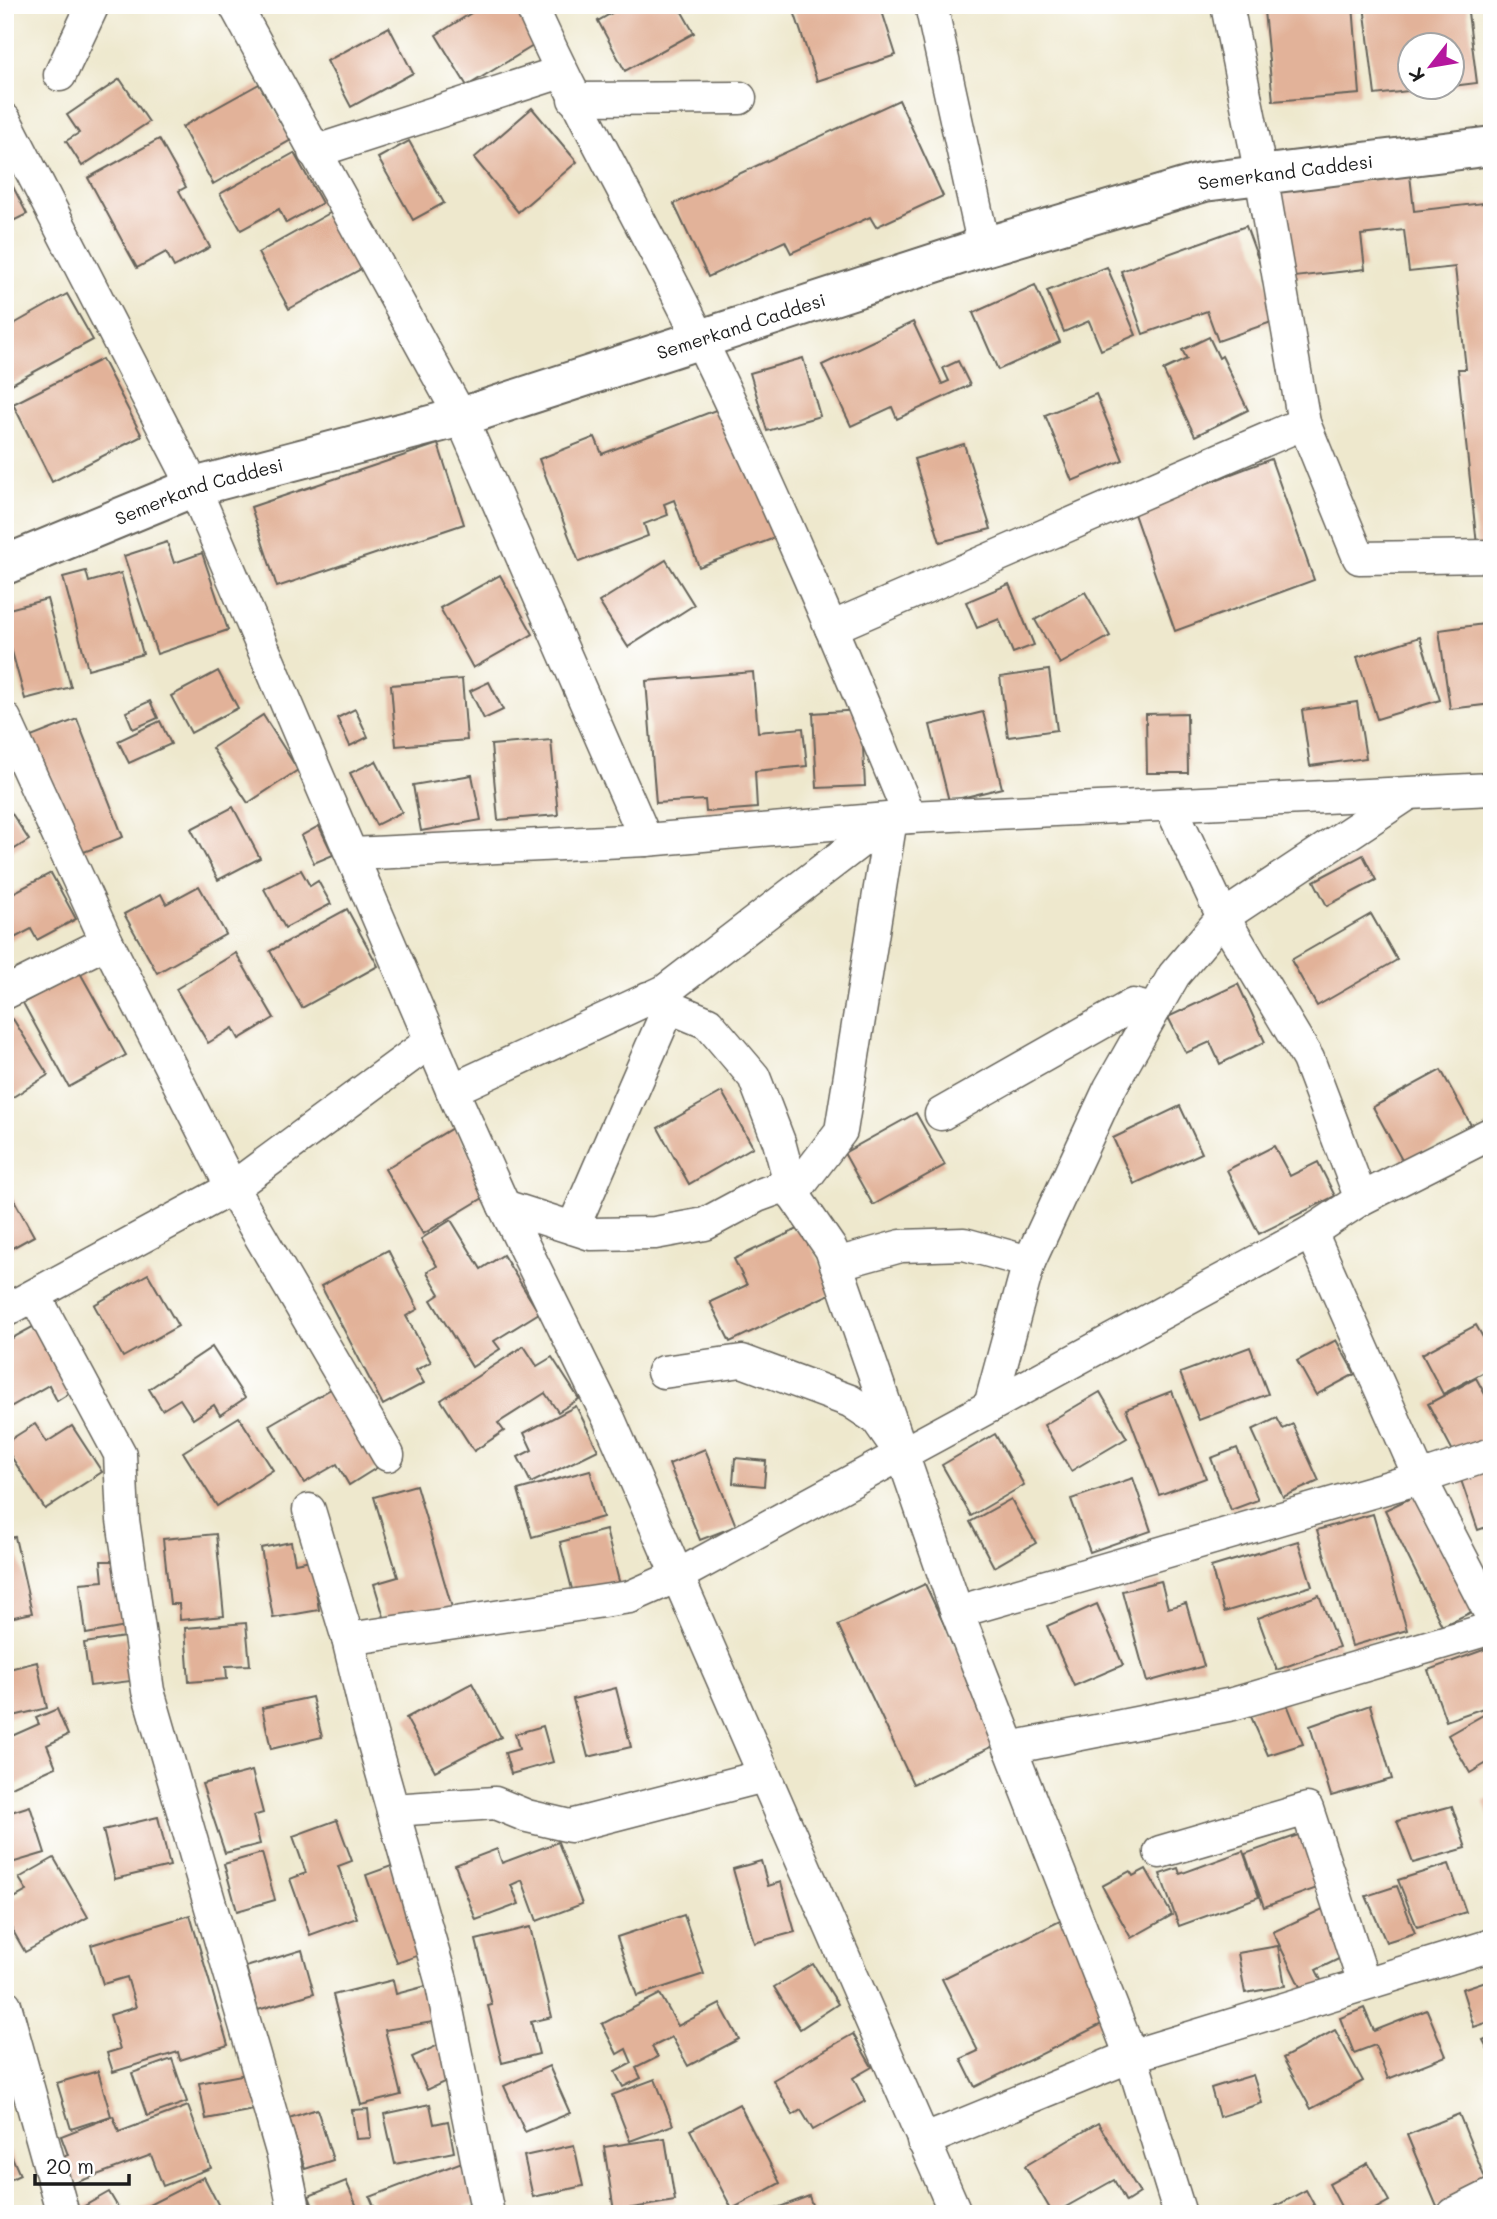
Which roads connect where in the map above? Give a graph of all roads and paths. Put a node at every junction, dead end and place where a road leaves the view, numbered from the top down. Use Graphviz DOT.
graph roads {
  1 [pos="93,5"];
  2 [pos="235,5"];
  3 [pos="531,5"];
  4 [pos="931,5"];
  5 [pos="1227,5"];
  6 [pos="60,75"];
  7 [pos="567,85"];
  8 [pos="740,98"];
  9 [pos="5,120"];
  10 [pos="1492,146"];
  11 [pos="314,152"];
  12 [pos="1261,175"];
  13 [pos="984,247"];
  14 [pos="701,341"];
  15 [pos="461,417"];
  16 [pos="1304,423"];
  17 [pos="194,487"];
  18 [pos="1492,556"];
  19 [pos="5,565"];
  20 [pos="831,628"];
  21 [pos="5,719"];
  22 [pos="1492,789"];
  23 [pos="1409,793"];
  24 [pos="1170,805"];
  25 [pos="897,819"];
  26 [pos="646,840"];
  27 [pos="352,854"];
  28 [pos="1223,917"];
  29 [pos="107,942"];
  30 [pos="5,993"];
  31 [pos="659,1002"];
  32 [pos="1154,1010"];
  33 [pos="431,1041"];
  34 [pos="452,1090"];
  35 [pos="941,1114"];
  36 [pos="1492,1133"];
  37 [pos="232,1188"];
  38 [pos="793,1194"];
  39 [pos="1361,1199"];
  40 [pos="504,1206"];
  41 [pos="573,1228"];
  42 [pos="1311,1232"];
  43 [pos="1029,1262"];
  44 [pos="836,1265"];
  45 [pos="35,1296"];
  46 [pos="5,1311"];
  47 [pos="663,1372"];
  48 [pos="990,1406"];
  49 [pos="902,1454"];
  50 [pos="1492,1454"];
  51 [pos="388,1455"];
  52 [pos="1420,1478"];
  53 [pos="309,1510"];
  54 [pos="677,1576"];
  55 [pos="957,1612"];
  56 [pos="1492,1618"];
  57 [pos="1492,1628"];
  58 [pos="348,1639"];
  59 [pos="1010,1748"];
  60 [pos="764,1776"];
  61 [pos="393,1810"];
  62 [pos="1160,1852"];
  63 [pos="1492,1945"];
  64 [pos="1364,1983"];
  65 [pos="5,2005"];
  66 [pos="1131,2056"];
  67 [pos="923,2141"];
  68 [pos="1492,2195"];
  69 [pos="62,2214"];
  70 [pos="295,2214"];
  71 [pos="488,2214"];
  72 [pos="956,2214"];
  73 [pos="1180,2214"];
  74 [pos="1454,2214"];
  1 -- 6 [label="street"];
  2 -- 11 [label="street"];
  3 -- 7 [label="street"];
  4 -- 13 [label="street"];
  5 -- 12 [label="street"];
  7 -- 8 [label="street"];
  7 -- 11 [label="street"];
  7 -- 14 [label="street"];
  9 -- 17 [label="street"];
  10 -- 12 [label="street, Semerkand Caddesi"];
  11 -- 15 [label="street"];
  12 -- 13 [label="street, Semerkand Caddesi"];
  12 -- 16 [label="street"];
  13 -- 14 [label="street, Semerkand Caddesi"];
  14 -- 15 [label="street, Semerkand Caddesi"];
  14 -- 20 [label="street"];
  15 -- 17 [label="street, Semerkand Caddesi"];
  15 -- 26 [label="street"];
  16 -- 18 [label="street"];
  16 -- 20 [label="street"];
  17 -- 19 [label="street, Semerkand Caddesi"];
  17 -- 27 [label="street"];
  20 -- 25 [label="street"];
  21 -- 29 [label="street"];
  22 -- 23 [label="street"];
  23 -- 24 [label="street"];
  23 -- 28 [label="street"];
  24 -- 25 [label="street"];
  24 -- 28 [label="street"];
  25 -- 26 [label="street"];
  25 -- 31 [label="street"];
  25 -- 38 [label="street"];
  26 -- 27 [label="street"];
  27 -- 33 [label="street"];
  28 -- 32 [label="street"];
  28 -- 39 [label="street"];
  29 -- 30 [label="street"];
  29 -- 37 [label="street"];
  31 -- 34 [label="street"];
  31 -- 38 [label="street"];
  31 -- 41 [label="street"];
  32 -- 35 [label="street"];
  32 -- 43 [label="street"];
  33 -- 34 [label="street"];
  33 -- 37 [label="street"];
  34 -- 40 [label="street"];
  36 -- 39 [label="street"];
  37 -- 45 [label="street"];
  37 -- 51 [label="street"];
  38 -- 41 [label="street"];
  38 -- 44 [label="street"];
  39 -- 42 [label="street"];
  40 -- 41 [label="street"];
  40 -- 54 [label="street"];
  42 -- 48 [label="street"];
  42 -- 52 [label="street"];
  43 -- 44 [label="street"];
  43 -- 48 [label="street"];
  44 -- 49 [label="street"];
  45 -- 46 [label="street"];
  45 -- 70 [label="street"];
  47 -- 49 [label="street"];
  48 -- 49 [label="street"];
  49 -- 54 [label="street"];
  49 -- 55 [label="street"];
  50 -- 52 [label="street"];
  52 -- 55 [label="street"];
  52 -- 56 [label="street"];
  53 -- 58 [label="street"];
  54 -- 58 [label="street"];
  54 -- 60 [label="street"];
  55 -- 59 [label="street"];
  57 -- 59 [label="street"];
  58 -- 61 [label="street"];
  59 -- 66 [label="street"];
  60 -- 61 [label="street"];
  60 -- 67 [label="street"];
  61 -- 71 [label="street"];
  62 -- 64 [label="street"];
  63 -- 64 [label="street"];
  64 -- 66 [label="street"];
  65 -- 69 [label="street"];
  66 -- 67 [label="street"];
  66 -- 73 [label="street"];
  67 -- 72 [label="street"];
  68 -- 74 [label="street"];
}
